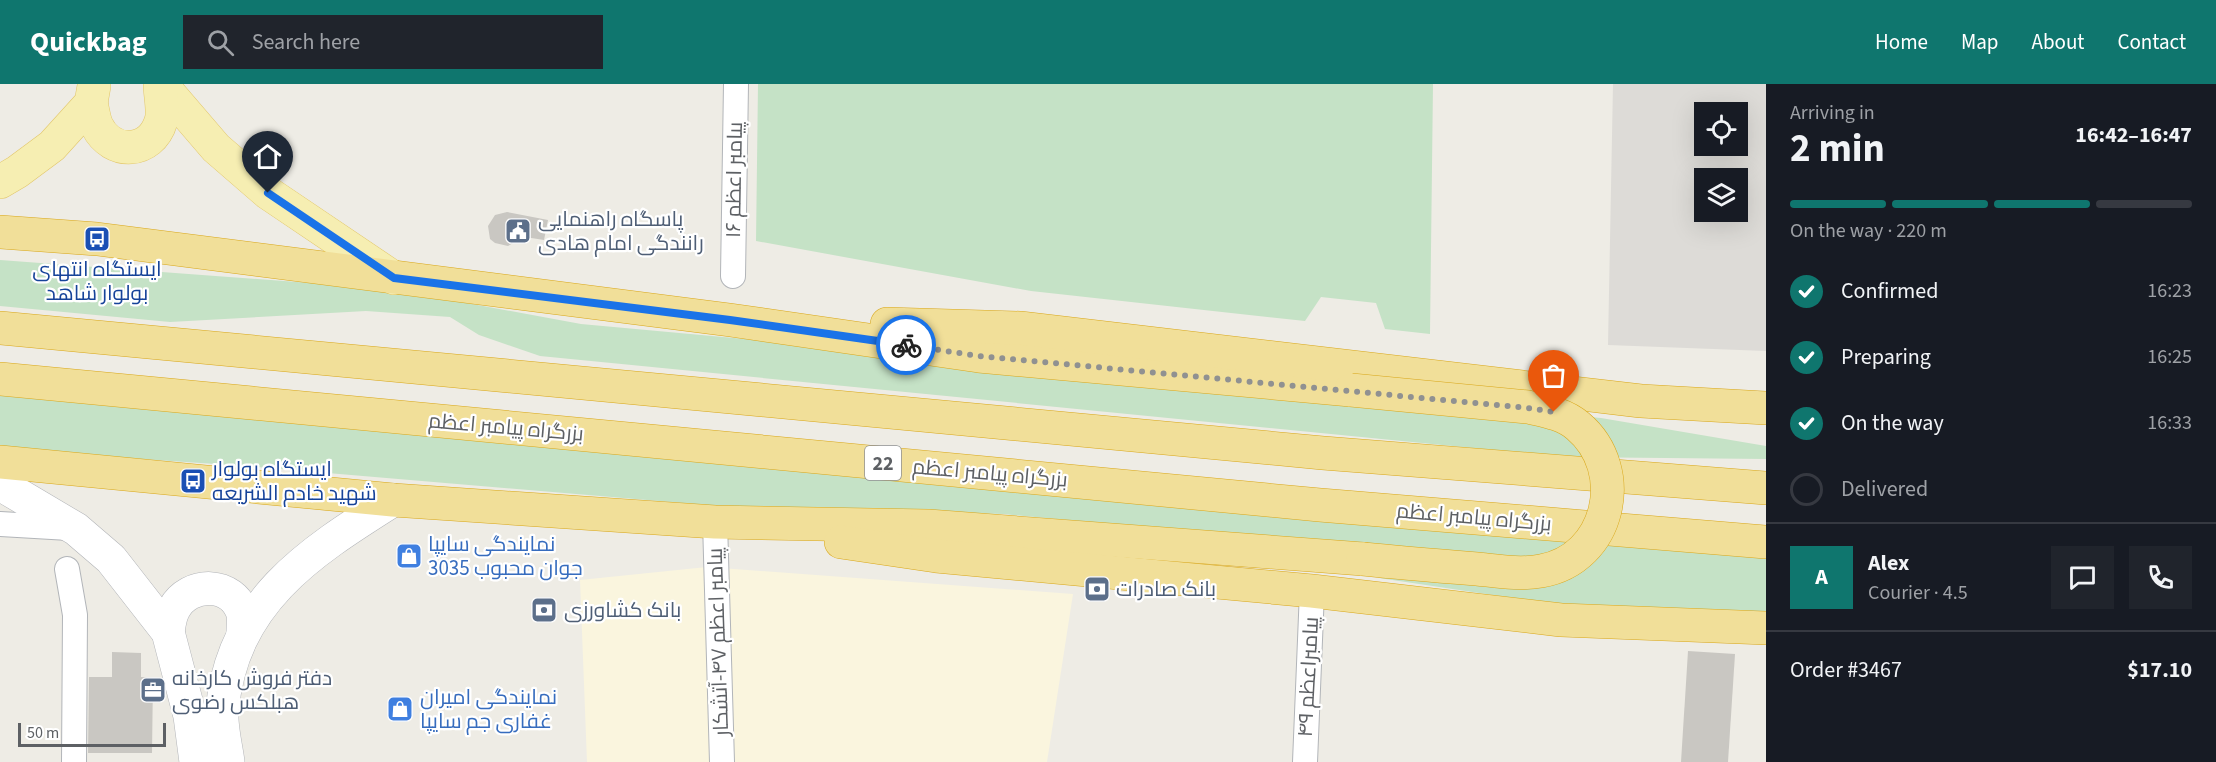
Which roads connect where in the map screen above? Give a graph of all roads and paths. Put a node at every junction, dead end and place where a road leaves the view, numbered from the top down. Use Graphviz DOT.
graph roads {
  1 [pos="160,84"];
  2 [pos="736,84"];
  3 [pos="93,94"];
  4 [pos="0,182"];
  5 [pos="0,232"];
  6 [pos="733,276"];
  7 [pos="394,278"];
  8 [pos="730,320"];
  9 [pos="0,328"];
  10 [pos="0,379"];
  11 [pos="1641,401"];
  12 [pos="1766,408"];
  13 [pos="1766,428"];
  14 [pos="0,462"];
  15 [pos="0,484"];
  16 [pos="1766,488"];
  17 [pos="393,500"];
  18 [pos="715,522"];
  19 [pos="0,524"];
  20 [pos="76,529"];
  21 [pos="1766,542"];
  22 [pos="67,569"];
  23 [pos="1312,591"];
  24 [pos="1766,628"];
  25 [pos="168,632"];
  26 [pos="243,633"];
  27 [pos="75,762"];
  28 [pos="196,762"];
  29 [pos="228,762"];
  30 [pos="722,762"];
  31 [pos="1305,762"];
  1 -- 3 [label="main road"];
  1 -- 7 [label="main road"];
  2 -- 6 [label="street, پیامبر اعظم ۱۶"];
  3 -- 4 [label="main road"];
  5 -- 7 [label="highway"];
  7 -- 8 [label="highway"];
  8 -- 11 [label="highway"];
  8 -- 18 [label="highway, bridge"];
  9 -- 16 [label="highway"];
  10 -- 21 [label="highway, بزرگراه پیامبر اعظم / 22"];
  11 -- 12 [label="highway"];
  11 -- 13 [label="highway"];
  14 -- 17 [label="highway"];
  15 -- 20 [label="street"];
  17 -- 18 [label="highway"];
  17 -- 26 [label="street"];
  18 -- 23 [label="highway"];
  18 -- 30 [label="street, پیامبر اعظم ۴۷-آتشکار"];
  19 -- 20 [label="street"];
  20 -- 25 [label="street"];
  22 -- 27 [label="street"];
  23 -- 24 [label="highway"];
  23 -- 31 [label="street, پیامبراعظم ۴۹"];
  25 -- 26 [label="street"];
  25 -- 28 [label="street"];
  26 -- 29 [label="street"];
}
